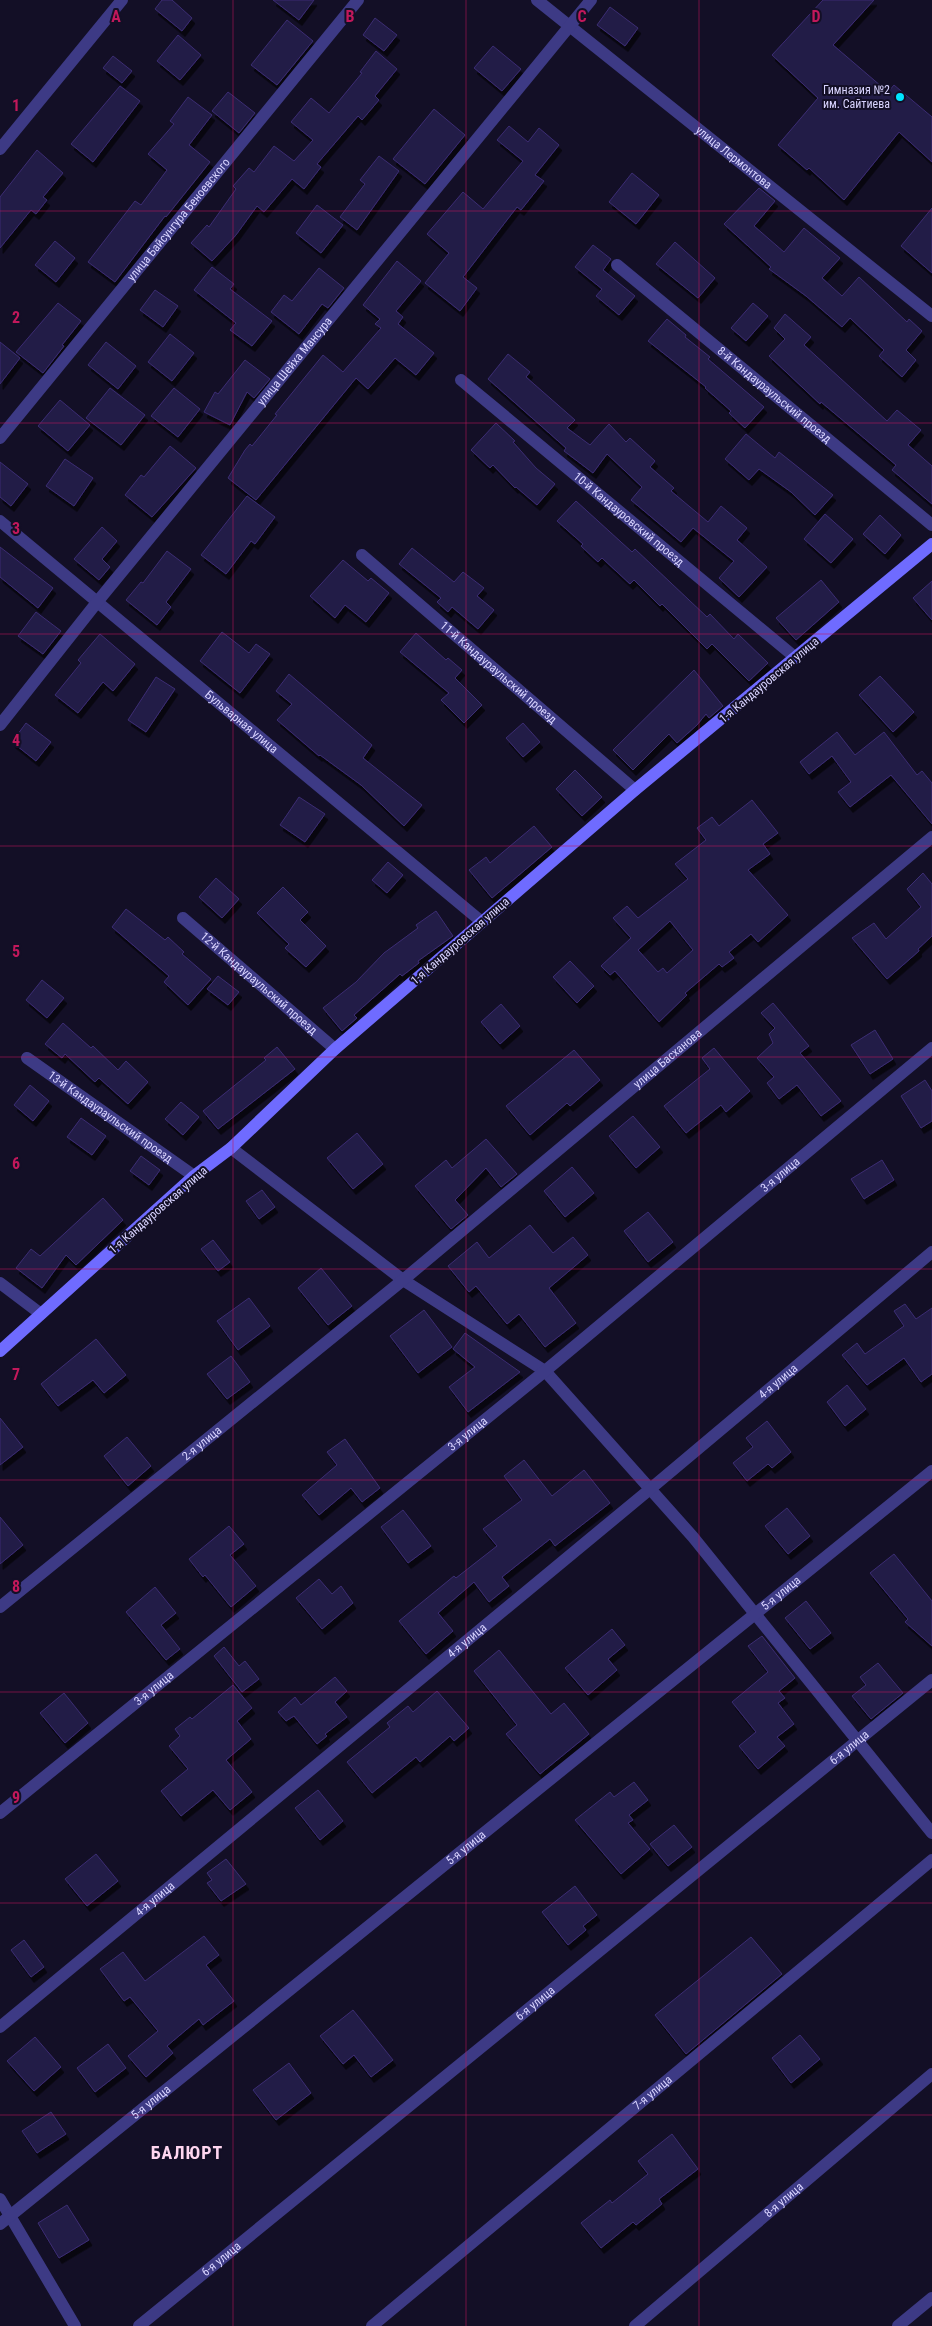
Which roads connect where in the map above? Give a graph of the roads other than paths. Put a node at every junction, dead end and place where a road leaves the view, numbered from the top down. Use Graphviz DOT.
graph roads {
  1 [pos="122,0"];
  2 [pos="358,0"];
  3 [pos="537,0"];
  4 [pos="591,0"];
  5 [pos="569,25"];
  6 [pos="0,149"];
  7 [pos="617,265"];
  8 [pos="932,316"];
  9 [pos="460,380"];
  10 [pos="0,438"];
  11 [pos="0,521"];
  12 [pos="932,525"];
  13 [pos="932,544"];
  14 [pos="362,555"];
  15 [pos="98,601"];
  16 [pos="796,658"];
  17 [pos="0,724"];
  18 [pos="636,790"];
  19 [pos="932,837"];
  20 [pos="183,918"];
  21 [pos="482,922"];
  22 [pos="334,1048"];
  23 [pos="932,1048"];
  24 [pos="27,1058"];
  25 [pos="231,1148"];
  26 [pos="194,1176"];
  27 [pos="932,1252"];
  28 [pos="403,1280"];
  29 [pos="0,1283"];
  30 [pos="41,1314"];
  31 [pos="0,1351"];
  32 [pos="544,1371"];
  33 [pos="932,1470"];
  34 [pos="649,1490"];
  35 [pos="0,1607"];
  36 [pos="755,1614"];
  37 [pos="932,1680"];
  38 [pos="858,1741"];
  39 [pos="0,1813"];
  40 [pos="932,1832"];
  41 [pos="932,1860"];
  42 [pos="0,2027"];
  43 [pos="932,2074"];
  44 [pos="0,2199"];
  45 [pos="5,2221"];
  46 [pos="932,2298"];
  47 [pos="75,2326"];
  48 [pos="139,2326"];
  49 [pos="372,2326"];
  50 [pos="635,2326"];
  51 [pos="898,2326"];
  1 -- 6 [label="street"];
  2 -- 10 [label="street, улица Байсунгура Беноевского"];
  3 -- 5 [label="street, улица Лермонтова"];
  4 -- 5 [label="street, улица Шейха Мансура"];
  5 -- 8 [label="street, улица Лермонтова"];
  5 -- 15 [label="street, улица Шейха Мансура"];
  7 -- 12 [label="street, 8-й Кандаураульский проезд"];
  9 -- 16 [label="street, 10-й Кандауровский проезд"];
  11 -- 15 [label="street, Бульварная улица"];
  13 -- 16 [label="street, 1-я Кандауровская улица"];
  14 -- 18 [label="street, 11-й Кандаураульский проезд"];
  15 -- 17 [label="street, улица Шейха Мансура"];
  15 -- 21 [label="street, Бульварная улица"];
  16 -- 18 [label="street, 1-я Кандауровская улица"];
  18 -- 21 [label="street, 1-я Кандауровская улица"];
  19 -- 28 [label="street, улица Басханова"];
  20 -- 22 [label="street, 12-й Кандаураульский проезд"];
  21 -- 22 [label="street, 1-я Кандауровская улица"];
  22 -- 25 [label="street, 1-я Кандауровская улица"];
  23 -- 32 [label="street, 3-я улица"];
  24 -- 26 [label="street, 13-й Кандаураульский проезд"];
  25 -- 26 [label="street, 1-я Кандауровская улица"];
  25 -- 28 [label="street"];
  26 -- 30 [label="street, 1-я Кандауровская улица"];
  27 -- 34 [label="street, 4-я улица"];
  28 -- 32 [label="street"];
  28 -- 35 [label="street, 2-я улица"];
  29 -- 30 [label="street"];
  30 -- 31 [label="street, 1-я Кандауровская улица"];
  32 -- 34 [label="street"];
  32 -- 39 [label="street, 3-я улица"];
  33 -- 36 [label="street, 5-я улица"];
  34 -- 36 [label="street"];
  34 -- 42 [label="street, 4-я улица"];
  36 -- 38 [label="street"];
  36 -- 45 [label="street, 5-я улица"];
  37 -- 38 [label="street, 6-я улица"];
  38 -- 40 [label="street"];
  38 -- 48 [label="street, 6-я улица"];
  41 -- 49 [label="street, 7-я улица"];
  43 -- 50 [label="street, 8-я улица"];
  44 -- 45 [label="street"];
  45 -- 47 [label="street"];
  46 -- 51 [label="street"];
}
